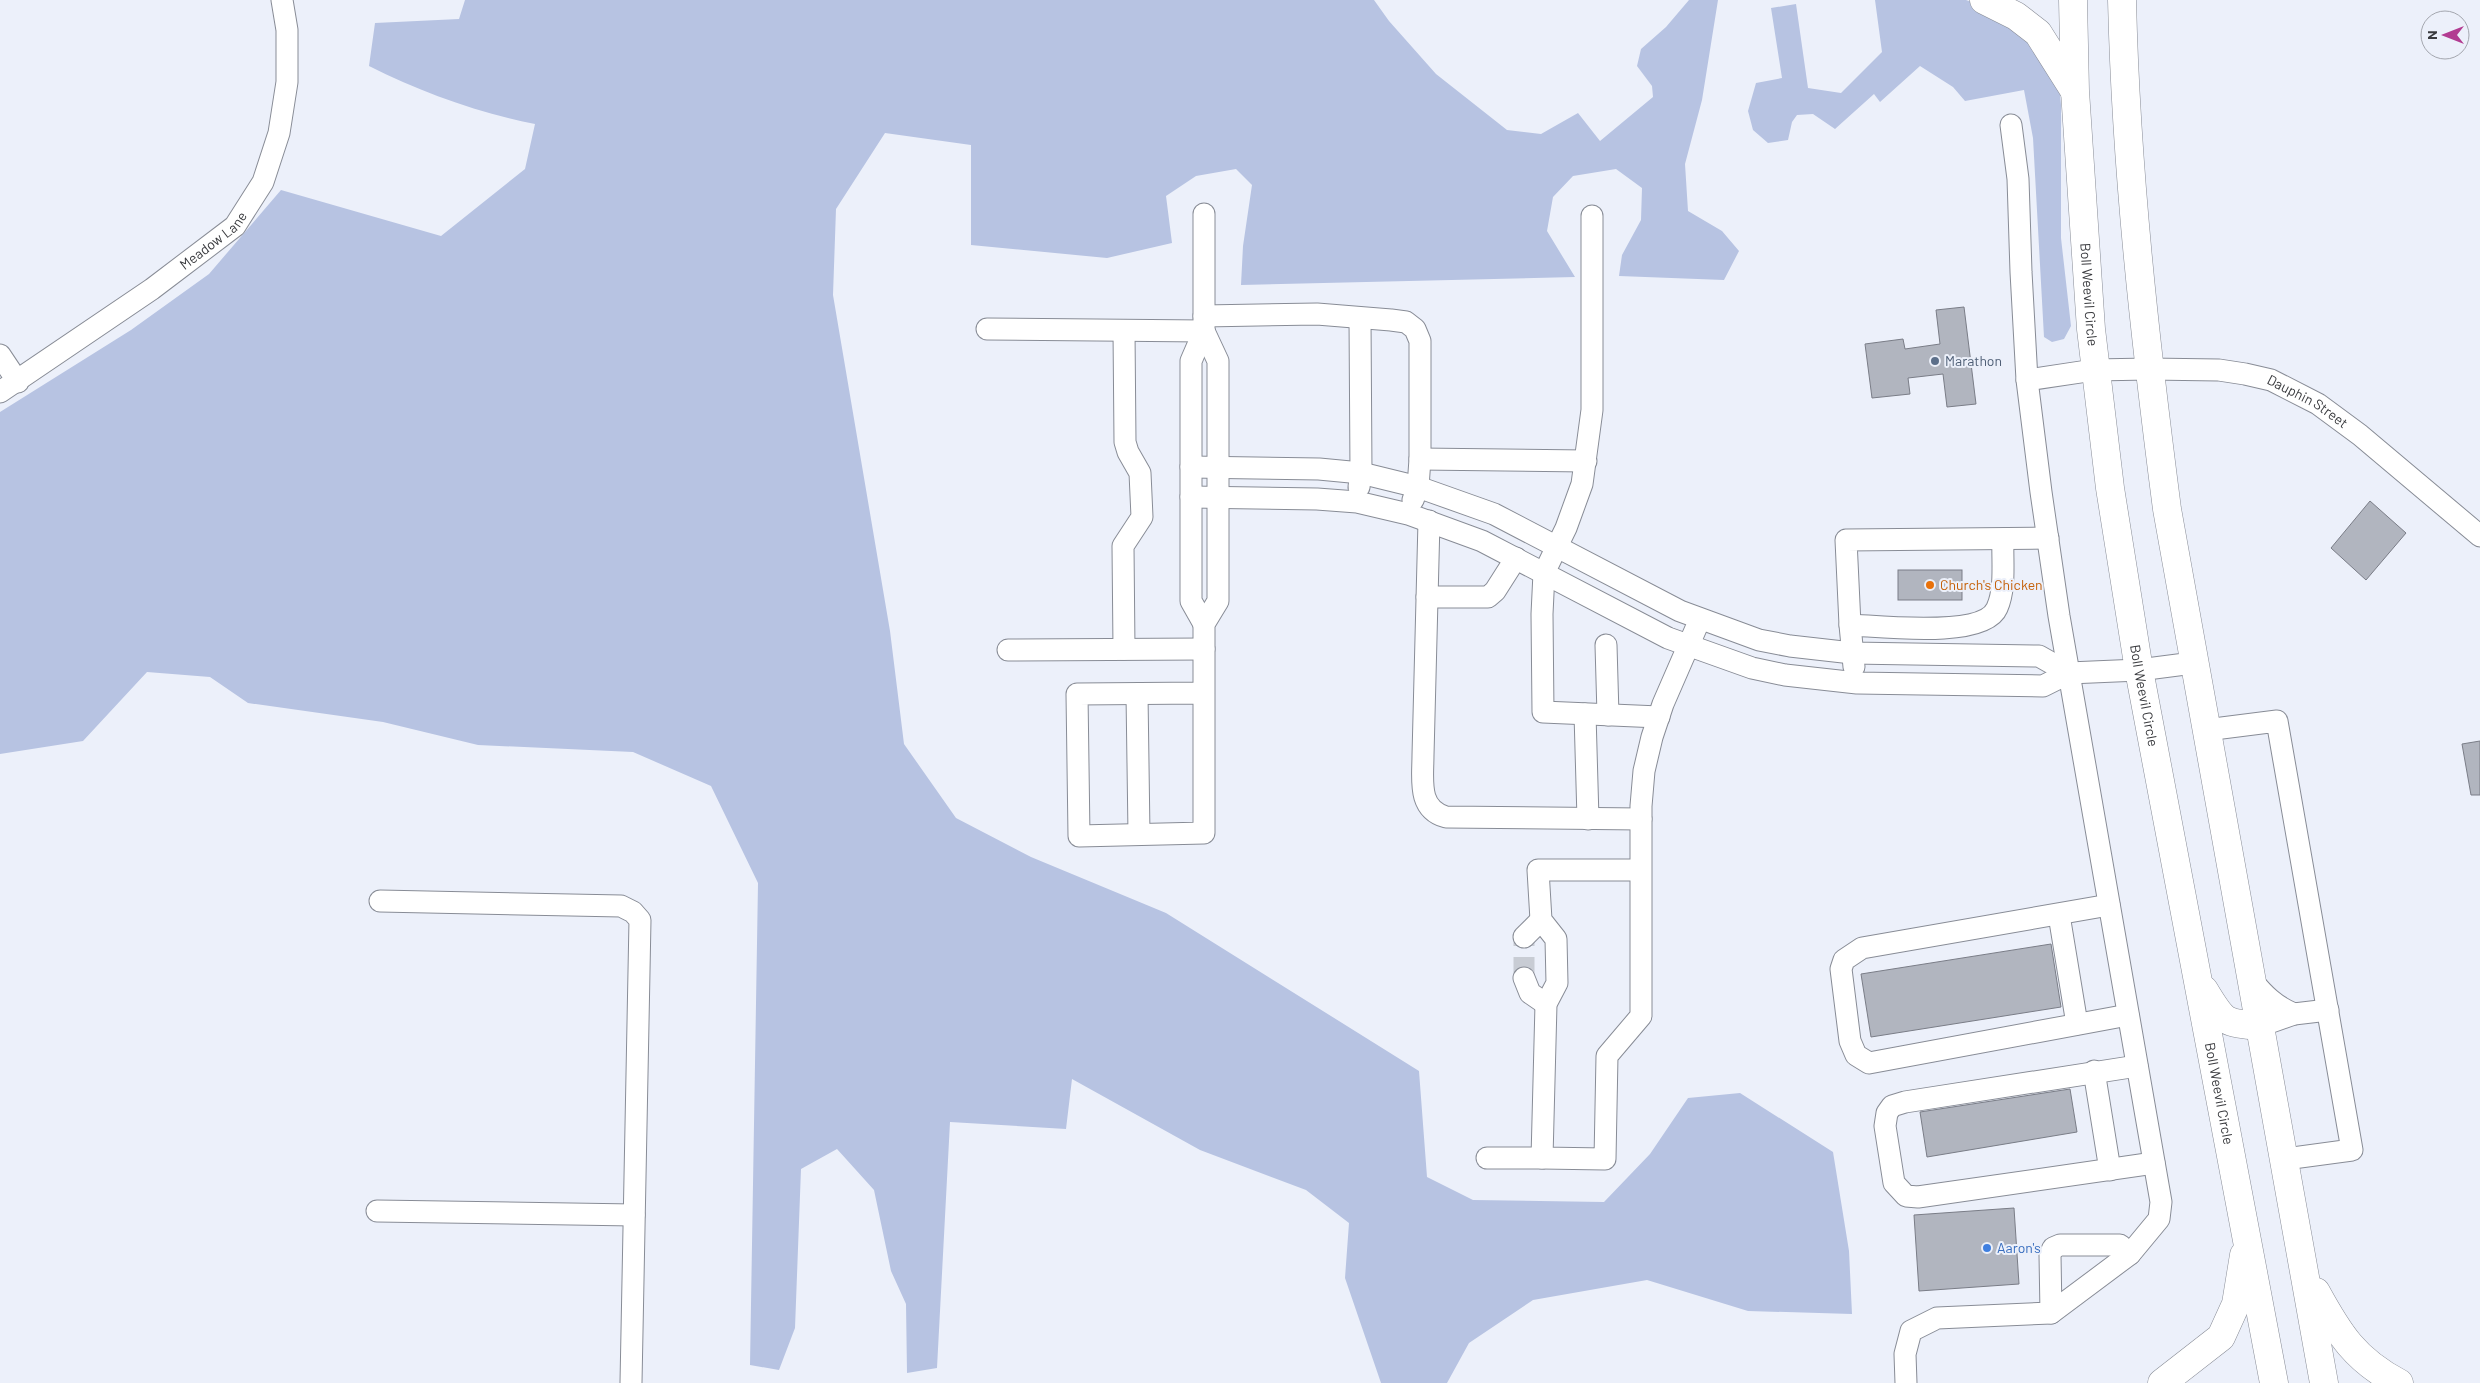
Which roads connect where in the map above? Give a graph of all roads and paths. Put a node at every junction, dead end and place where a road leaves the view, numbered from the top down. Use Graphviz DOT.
graph roads {
  1 [pos="282,0"];
  2 [pos="1984,0"];
  3 [pos="2073,0"];
  4 [pos="2122,0"];
  5 [pos="2075,91"];
  6 [pos="2011,125"];
  7 [pos="1204,214"];
  8 [pos="1592,216"];
  9 [pos="1360,318"];
  10 [pos="1204,324"];
  11 [pos="987,329"];
  12 [pos="1124,330"];
  13 [pos="0,355"];
  14 [pos="2149,369"];
  15 [pos="2094,370"];
  16 [pos="2027,380"];
  17 [pos="9,387"];
  18 [pos="1420,459"];
  19 [pos="1586,461"];
  20 [pos="1191,467"];
  21 [pos="1218,467"];
  22 [pos="1361,473"];
  23 [pos="1418,487"];
  24 [pos="1191,497"];
  25 [pos="1218,497"];
  26 [pos="1357,502"];
  27 [pos="1408,514"];
  28 [pos="1429,521"];
  29 [pos="2480,536"];
  30 [pos="2003,538"];
  31 [pos="2048,538"];
  32 [pos="1557,547"];
  33 [pos="1516,558"];
  34 [pos="1544,573"];
  35 [pos="1427,597"];
  36 [pos="1700,619"];
  37 [pos="1204,624"];
  38 [pos="1850,625"];
  39 [pos="1606,645"];
  40 [pos="1688,646"];
  41 [pos="1124,649"];
  42 [pos="1204,649"];
  43 [pos="1008,650"];
  44 [pos="1852,653"];
  45 [pos="2193,663"];
  46 [pos="2139,670"];
  47 [pos="2069,673"];
  48 [pos="1857,683"];
  49 [pos="1204,693"];
  50 [pos="1137,694"];
  51 [pos="1585,714"];
  52 [pos="1608,715"];
  53 [pos="1659,717"];
  54 [pos="2206,730"];
  55 [pos="1588,819"];
  56 [pos="1641,820"];
  57 [pos="1139,834"];
  58 [pos="1641,870"];
  59 [pos="380,901"];
  60 [pos="2109,906"];
  61 [pos="2060,915"];
  62 [pos="1541,920"];
  63 [pos="1524,937"];
  64 [pos="1524,978"];
  65 [pos="2251,979"];
  66 [pos="2199,983"];
  67 [pos="1546,1004"];
  68 [pos="2328,1010"];
  69 [pos="2294,1014"];
  70 [pos="2128,1015"];
  71 [pos="2077,1024"];
  72 [pos="2260,1026"];
  73 [pos="2137,1066"];
  74 [pos="2094,1071"];
  75 [pos="1487,1158"];
  76 [pos="1542,1158"];
  77 [pos="2285,1158"];
  78 [pos="2154,1163"];
  79 [pos="2110,1170"];
  80 [pos="377,1211"];
  81 [pos="634,1214"];
  82 [pos="2248,1237"];
  83 [pos="2130,1254"];
  84 [pos="2306,1275"];
  85 [pos="2051,1313"];
  86 [pos="631,1383"];
  87 [pos="1906,1383"];
  88 [pos="2162,1383"];
  89 [pos="2274,1383"];
  90 [pos="2324,1383"];
  91 [pos="2399,1383"];
  1 -- 17 [label="street, Meadow Lane"];
  2 -- 5 [label="highway"];
  3 -- 5 [label="highway, Boll Weevil Circle"];
  4 -- 14 [label="highway"];
  5 -- 15 [label="highway, Boll Weevil Circle"];
  6 -- 16 [label="street"];
  7 -- 10 [label="street"];
  8 -- 19 [label="street"];
  9 -- 10 [label="street"];
  9 -- 18 [label="street"];
  9 -- 22 [label="street"];
  10 -- 12 [label="street"];
  10 -- 20 [label="street"];
  10 -- 21 [label="street"];
  11 -- 12 [label="street"];
  12 -- 41 [label="street"];
  13 -- 17 [label="street"];
  14 -- 15 [label="street, Dauphin Street"];
  14 -- 29 [label="street, Dauphin Street"];
  14 -- 45 [label="highway"];
  15 -- 16 [label="street, Dauphin Street"];
  15 -- 46 [label="highway, Boll Weevil Circle"];
  16 -- 31 [label="street"];
  18 -- 19 [label="street"];
  18 -- 23 [label="street"];
  19 -- 32 [label="street"];
  20 -- 21 [label="street"];
  20 -- 24 [label="street"];
  21 -- 22 [label="street"];
  21 -- 25 [label="street"];
  22 -- 23 [label="street"];
  22 -- 26 [label="street"];
  23 -- 27 [label="street"];
  23 -- 32 [label="street"];
  24 -- 25 [label="street"];
  24 -- 37 [label="street"];
  25 -- 26 [label="street"];
  25 -- 37 [label="street"];
  26 -- 27 [label="street"];
  27 -- 28 [label="street"];
  28 -- 33 [label="street"];
  28 -- 35 [label="street"];
  30 -- 31 [label="street"];
  30 -- 38 [label="street"];
  30 -- 38 [label="street"];
  31 -- 47 [label="street"];
  32 -- 34 [label="street"];
  32 -- 36 [label="street"];
  33 -- 34 [label="street"];
  33 -- 35 [label="street"];
  34 -- 40 [label="street"];
  34 -- 51 [label="street"];
  35 -- 55 [label="street"];
  36 -- 40 [label="street"];
  36 -- 44 [label="street"];
  37 -- 42 [label="street"];
  38 -- 44 [label="street"];
  39 -- 52 [label="street"];
  40 -- 48 [label="street"];
  40 -- 53 [label="street"];
  41 -- 42 [label="street"];
  41 -- 43 [label="street"];
  42 -- 49 [label="street"];
  44 -- 47 [label="street"];
  44 -- 48 [label="street"];
  45 -- 46 [label="street"];
  45 -- 54 [label="highway"];
  46 -- 47 [label="street"];
  46 -- 66 [label="highway, Boll Weevil Circle"];
  47 -- 48 [label="street"];
  47 -- 60 [label="street"];
  49 -- 50 [label="street"];
  49 -- 57 [label="street"];
  50 -- 57 [label="street"];
  50 -- 57 [label="street"];
  51 -- 52 [label="street"];
  51 -- 55 [label="street"];
  52 -- 53 [label="street"];
  53 -- 56 [label="street"];
  54 -- 65 [label="highway"];
  54 -- 68 [label="street"];
  55 -- 56 [label="street"];
  56 -- 58 [label="street"];
  58 -- 62 [label="street"];
  58 -- 76 [label="street"];
  59 -- 81 [label="street"];
  60 -- 61 [label="street"];
  60 -- 70 [label="street"];
  61 -- 71 [label="street"];
  61 -- 71 [label="street"];
  62 -- 63 [label="street"];
  62 -- 67 [label="street"];
  64 -- 67 [label="street"];
  65 -- 69 [label="street"];
  65 -- 72 [label="highway"];
  66 -- 72 [label="highway"];
  66 -- 82 [label="highway, Boll Weevil Circle"];
  67 -- 76 [label="street"];
  68 -- 69 [label="street"];
  68 -- 77 [label="street"];
  69 -- 72 [label="street"];
  70 -- 71 [label="street"];
  70 -- 73 [label="street"];
  72 -- 77 [label="highway"];
  73 -- 74 [label="street"];
  73 -- 78 [label="street"];
  74 -- 79 [label="street"];
  74 -- 79 [label="street"];
  75 -- 76 [label="street"];
  77 -- 84 [label="highway"];
  78 -- 79 [label="street"];
  78 -- 83 [label="street"];
  80 -- 81 [label="street"];
  81 -- 86 [label="street"];
  82 -- 88 [label="highway"];
  82 -- 89 [label="highway, Boll Weevil Circle"];
  83 -- 85 [label="street"];
  83 -- 85 [label="street"];
  84 -- 90 [label="highway"];
  84 -- 91 [label="highway"];
  85 -- 87 [label="street"];
}
